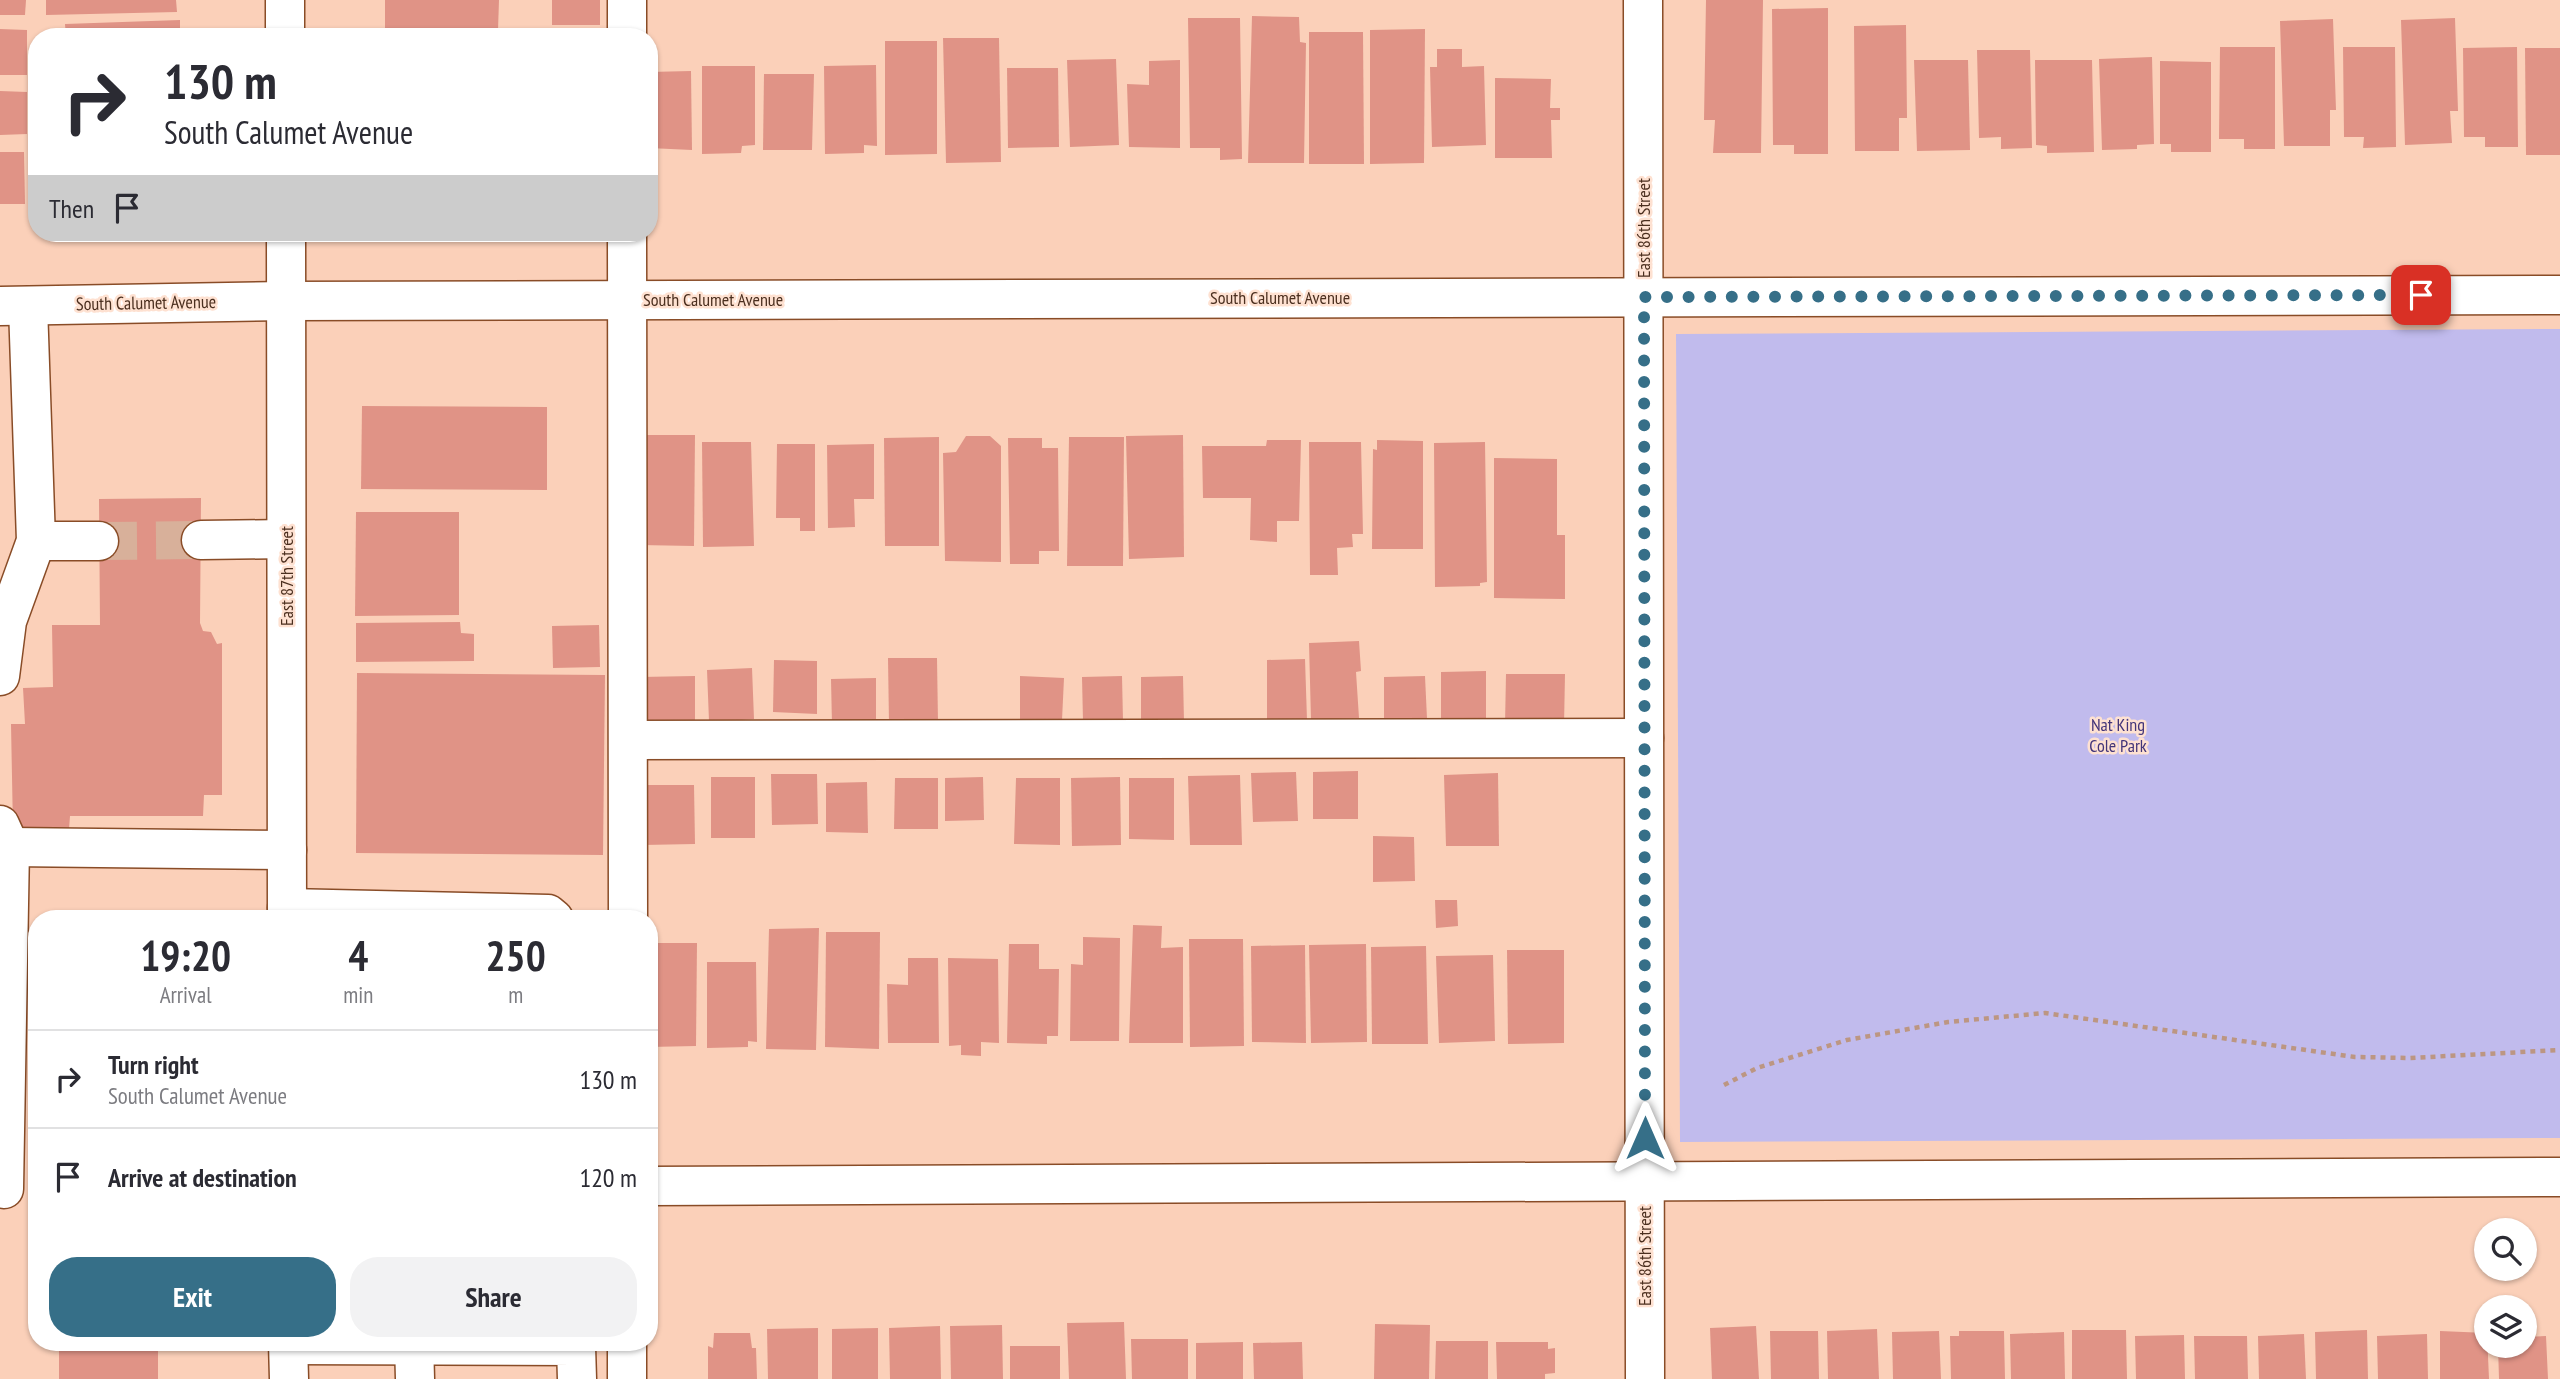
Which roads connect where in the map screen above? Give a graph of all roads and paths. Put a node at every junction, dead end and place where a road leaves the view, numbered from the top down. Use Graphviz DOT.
graph roads {
  1 [pos="285,0"];
  2 [pos="627,0"];
  3 [pos="1643,0"];
  4 [pos="285,28"];
  5 [pos="627,28"];
  6 [pos="286,242"];
  7 [pos="627,242"];
  8 [pos="2560,295"];
  9 [pos="1644,297"];
  10 [pos="627,300"];
  11 [pos="285,301"];
  12 [pos="14,306"];
  13 [pos="286,539"];
  14 [pos="201,540"];
  15 [pos="36,541"];
  16 [pos="99,541"];
  17 [pos="0,676"];
  18 [pos="1644,738"];
  19 [pos="629,740"];
  20 [pos="5,836"];
  21 [pos="287,850"];
  22 [pos="287,910"];
  23 [pos="628,910"];
  24 [pos="2560,1050"];
  25 [pos="1724,1085"];
  26 [pos="2560,1177"];
  27 [pos="1645,1181"];
  28 [pos="658,1186"];
  29 [pos="14,1189"];
  30 [pos="486,1351"];
  31 [pos="576,1351"];
  32 [pos="627,1351"];
  33 [pos="288,1355"];
  34 [pos="414,1355"];
  35 [pos="577,1379"];
  36 [pos="628,1379"];
  37 [pos="1645,1379"];
  1 -- 4 [label="street"];
  2 -- 5 [label="street"];
  3 -- 9 [label="street, East 86th Street"];
  6 -- 11 [label="street, East 87th Street"];
  7 -- 10 [label="street"];
  8 -- 9 [label="street, South Calumet Avenue"];
  9 -- 10 [label="street, South Calumet Avenue"];
  9 -- 18 [label="street, East 86th Street"];
  10 -- 11 [label="street, South Calumet Avenue"];
  10 -- 19 [label="street"];
  11 -- 12 [label="street, South Calumet Avenue"];
  11 -- 13 [label="street, East 87th Street"];
  12 -- 15 [label="street"];
  13 -- 14 [label="street"];
  13 -- 21 [label="street, East 87th Street"];
  15 -- 16 [label="street"];
  15 -- 17 [label="street"];
  18 -- 19 [label="street"];
  18 -- 27 [label="street, East 86th Street"];
  19 -- 23 [label="street"];
  20 -- 21 [label="street"];
  20 -- 29 [label="street"];
  21 -- 22 [label="street, East 87th Street"];
  24 -- 25 [label="path"];
  26 -- 27 [label="street"];
  27 -- 28 [label="street"];
  27 -- 37 [label="street, East 86th Street"];
  30 -- 34 [label="street"];
  31 -- 35 [label="street"];
  32 -- 36 [label="street"];
  33 -- 34 [label="street"];
}
